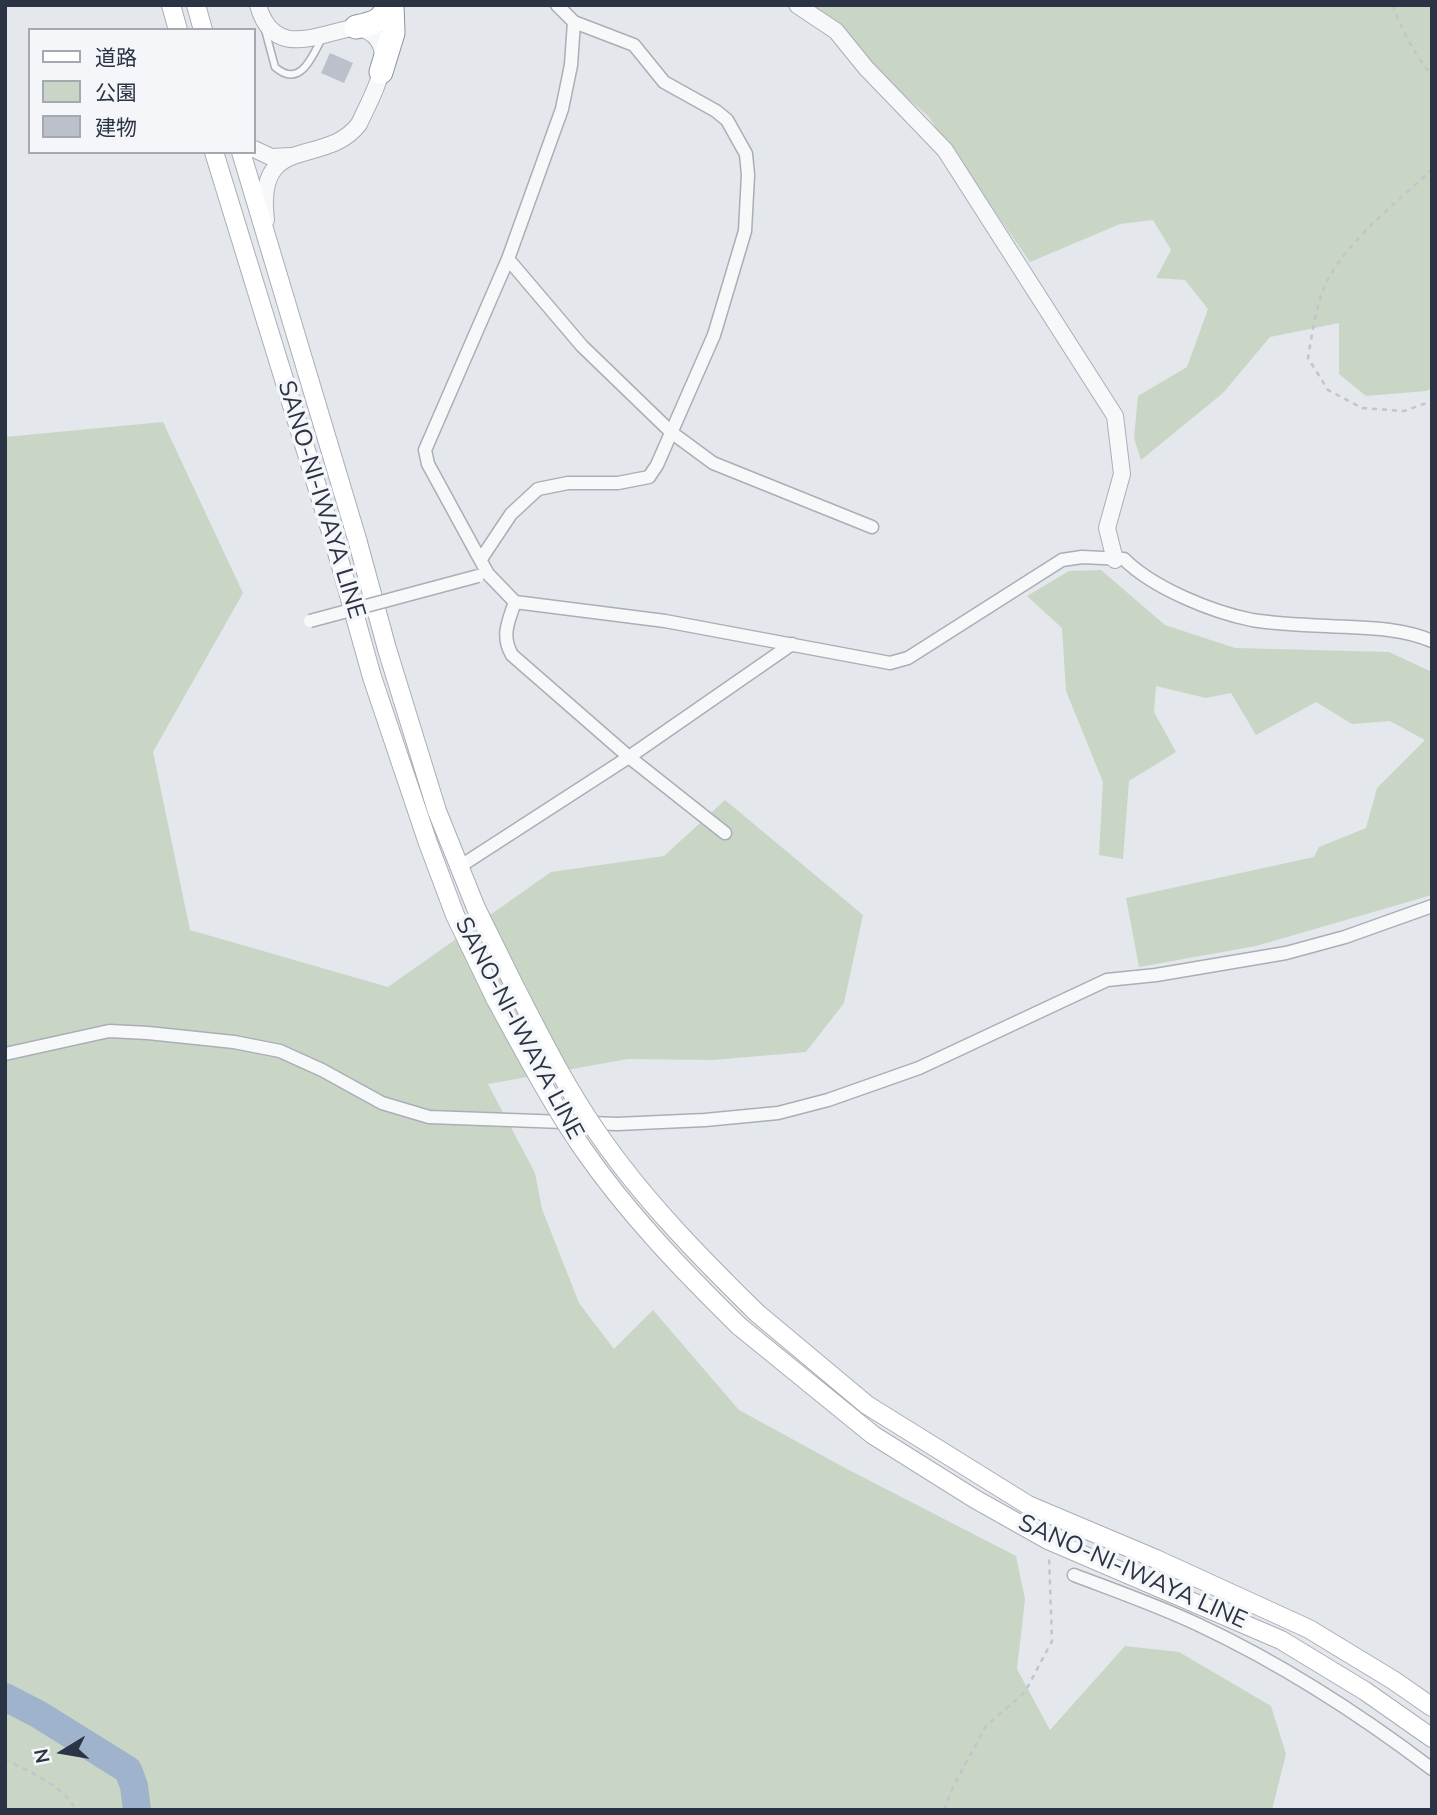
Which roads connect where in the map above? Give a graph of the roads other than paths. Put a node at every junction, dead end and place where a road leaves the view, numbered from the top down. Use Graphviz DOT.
graph roads {
  1 [pos="163,5"];
  2 [pos="171,5"];
  3 [pos="196,5"];
  4 [pos="389,5"];
  5 [pos="557,5"];
  6 [pos="797,5"];
  7 [pos="260,12"];
  8 [pos="574,22"];
  9 [pos="356,27"];
  10 [pos="175,28"];
  11 [pos="176,28"];
  12 [pos="203,28"];
  13 [pos="325,33"];
  14 [pos="381,72"];
  15 [pos="256,150"];
  16 [pos="215,154"];
  17 [pos="242,154"];
  18 [pos="292,156"];
  19 [pos="508,259"];
  20 [pos="287,305"];
  21 [pos="671,432"];
  22 [pos="872,527"];
  23 [pos="481,559"];
  24 [pos="1115,559"];
  25 [pos="483,575"];
  26 [pos="515,602"];
  27 [pos="310,621"];
  28 [pos="1432,641"];
  29 [pos="792,644"];
  30 [pos="629,757"];
  31 [pos="725,833"];
  32 [pos="459,867"];
  33 [pos="1432,906"];
  34 [pos="5,1054"];
  35 [pos="1074,1575"];
  36 [pos="1432,1707"];
  37 [pos="1432,1738"];
  38 [pos="1432,1769"];
  1 -- 10 [label="street"];
  2 -- 11 [label="main road"];
  3 -- 12 [label="main road"];
  4 -- 9 [label="highway"];
  4 -- 14 [label="highway"];
  5 -- 8 [label="street"];
  6 -- 24 [label="street"];
  7 -- 13 [label="street"];
  7 -- 13 [label="lane"];
  8 -- 19 [label="street"];
  8 -- 21 [label="street"];
  9 -- 13 [label="street"];
  9 -- 14 [label="street"];
  14 -- 18 [label="street"];
  15 -- 18 [label="street"];
  16 -- 37 [label="main road, SANO-NI-IWAYA LINE, bridge"];
  17 -- 20 [label="main road, SANO-NI-IWAYA LINE"];
  18 -- 20 [label="street"];
  19 -- 21 [label="street"];
  19 -- 23 [label="street"];
  20 -- 32 [label="main road, SANO-NI-IWAYA LINE"];
  21 -- 22 [label="street"];
  21 -- 23 [label="street"];
  23 -- 25 [label="street"];
  24 -- 28 [label="street"];
  24 -- 29 [label="street"];
  25 -- 26 [label="street"];
  25 -- 27 [label="street, bridge"];
  26 -- 29 [label="street"];
  26 -- 30 [label="street"];
  29 -- 30 [label="street"];
  30 -- 31 [label="street"];
  30 -- 32 [label="street"];
  32 -- 36 [label="main road, SANO-NI-IWAYA LINE, bridge"];
  33 -- 34 [label="street"];
  35 -- 38 [label="street"];
}
